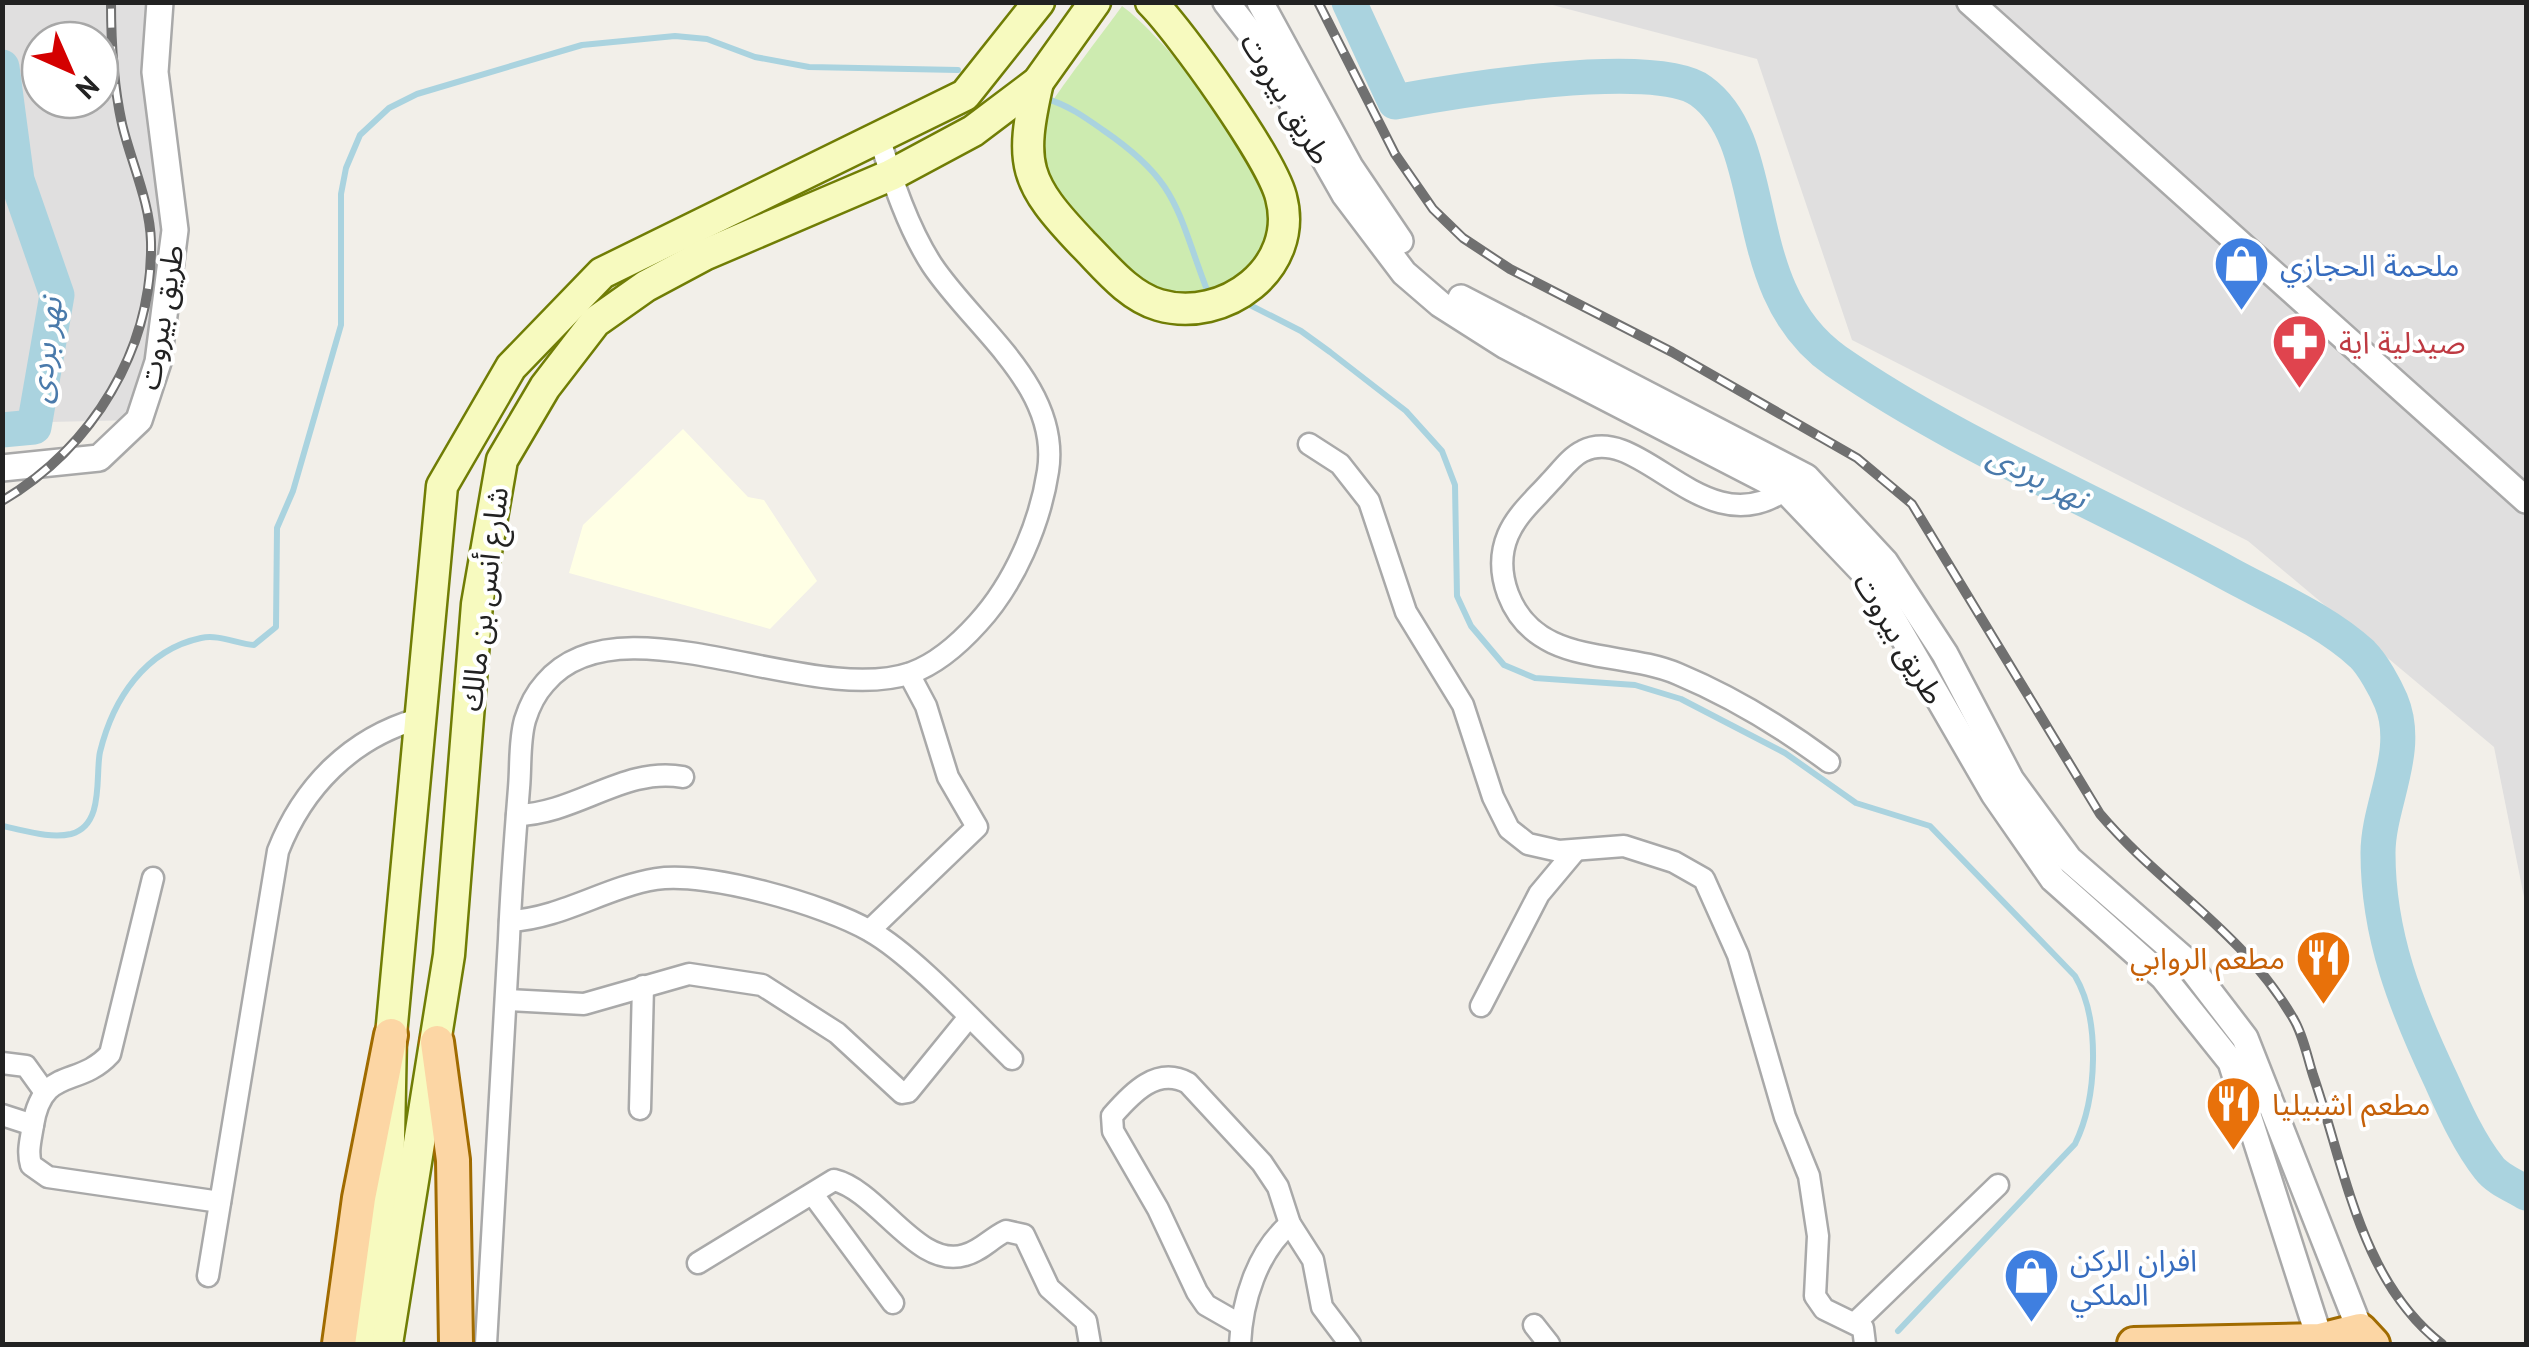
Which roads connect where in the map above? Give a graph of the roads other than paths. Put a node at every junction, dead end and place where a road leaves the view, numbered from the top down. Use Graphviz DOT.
graph roads {
  1 [pos="160,2"];
  2 [pos="1040,2"];
  3 [pos="1094,2"];
  4 [pos="1151,2"];
  5 [pos="1226,2"];
  6 [pos="1260,2"];
  7 [pos="1980,5"];
  8 [pos="1038,82"];
  9 [pos="880,140"];
  10 [pos="891,176"];
  11 [pos="1309,444"];
  12 [pos="14,467"];
  13 [pos="1785,490"];
  14 [pos="2526,500"];
  15 [pos="910,674"];
  16 [pos="418,720"];
  17 [pos="1829,762"];
  18 [pos="684,777"];
  19 [pos="517,815"];
  20 [pos="1576,851"];
  21 [pos="152,878"];
  22 [pos="510,921"];
  23 [pos="870,930"];
  24 [pos="642,986"];
  25 [pos="506,1000"];
  26 [pos="1482,1006"];
  27 [pos="968,1017"];
  28 [pos="391,1035"];
  29 [pos="436,1042"];
  30 [pos="1012,1059"];
  31 [pos="2,1063"];
  32 [pos="44,1091"];
  33 [pos="640,1109"];
  34 [pos="2,1116"];
  35 [pos="33,1125"];
  36 [pos="1998,1185"];
  37 [pos="814,1196"];
  38 [pos="220,1202"];
  39 [pos="1290,1224"];
  40 [pos="698,1262"];
  41 [pos="208,1276"];
  42 [pos="894,1304"];
  43 [pos="1856,1322"];
  44 [pos="1534,1325"];
  45 [pos="1240,1335"];
  46 [pos="2367,1337"];
  47 [pos="2322,1342"];
  48 [pos="339,1344"];
  49 [pos="363,1344"];
  50 [pos="387,1344"];
  51 [pos="456,1344"];
  52 [pos="486,1344"];
  53 [pos="1090,1344"];
  54 [pos="1350,1344"];
  55 [pos="1549,1344"];
  56 [pos="1865,1344"];
  57 [pos="2134,1344"];
  1 -- 12 [label="street, طريق بيروت"];
  2 -- 9 [label="main road, شارع أنس بن مالك"];
  3 -- 8 [label="main road"];
  4 -- 8 [label="main road"];
  5 -- 13 [label="street, طريق بيروت"];
  6 -- 46 [label="street"];
  7 -- 14 [label="street"];
  8 -- 10 [label="main road, شارع أنس بن مالك"];
  9 -- 10 [label="street"];
  9 -- 16 [label="main road, شارع أنس بن مالك"];
  10 -- 15 [label="street"];
  10 -- 29 [label="main road, شارع أنس بن مالك"];
  11 -- 20 [label="street"];
  13 -- 17 [label="street"];
  13 -- 47 [label="street, طريق بيروت"];
  15 -- 19 [label="street"];
  15 -- 23 [label="street"];
  16 -- 28 [label="main road, شارع أنس بن مالك"];
  16 -- 38 [label="street"];
  18 -- 19 [label="street"];
  19 -- 22 [label="street"];
  20 -- 26 [label="street"];
  20 -- 43 [label="street"];
  21 -- 32 [label="street"];
  22 -- 23 [label="street"];
  22 -- 25 [label="street"];
  23 -- 27 [label="street"];
  24 -- 25 [label="street"];
  24 -- 27 [label="street"];
  24 -- 33 [label="street"];
  25 -- 52 [label="street"];
  27 -- 30 [label="street"];
  28 -- 48 [label="main road"];
  28 -- 49 [label="main road, شارع أنس بن مالك"];
  29 -- 50 [label="main road, شارع أنس بن مالك"];
  29 -- 51 [label="main road"];
  31 -- 32 [label="street"];
  32 -- 35 [label="street"];
  34 -- 35 [label="street"];
  35 -- 38 [label="street"];
  36 -- 43 [label="street"];
  37 -- 40 [label="street"];
  37 -- 42 [label="street"];
  37 -- 53 [label="street"];
  38 -- 41 [label="street"];
  39 -- 45 [label="street"];
  39 -- 45 [label="street"];
  39 -- 54 [label="street"];
  43 -- 56 [label="street"];
  44 -- 55 [label="street"];
  46 -- 47 [label="main road"];
  47 -- 57 [label="main road"];
}
